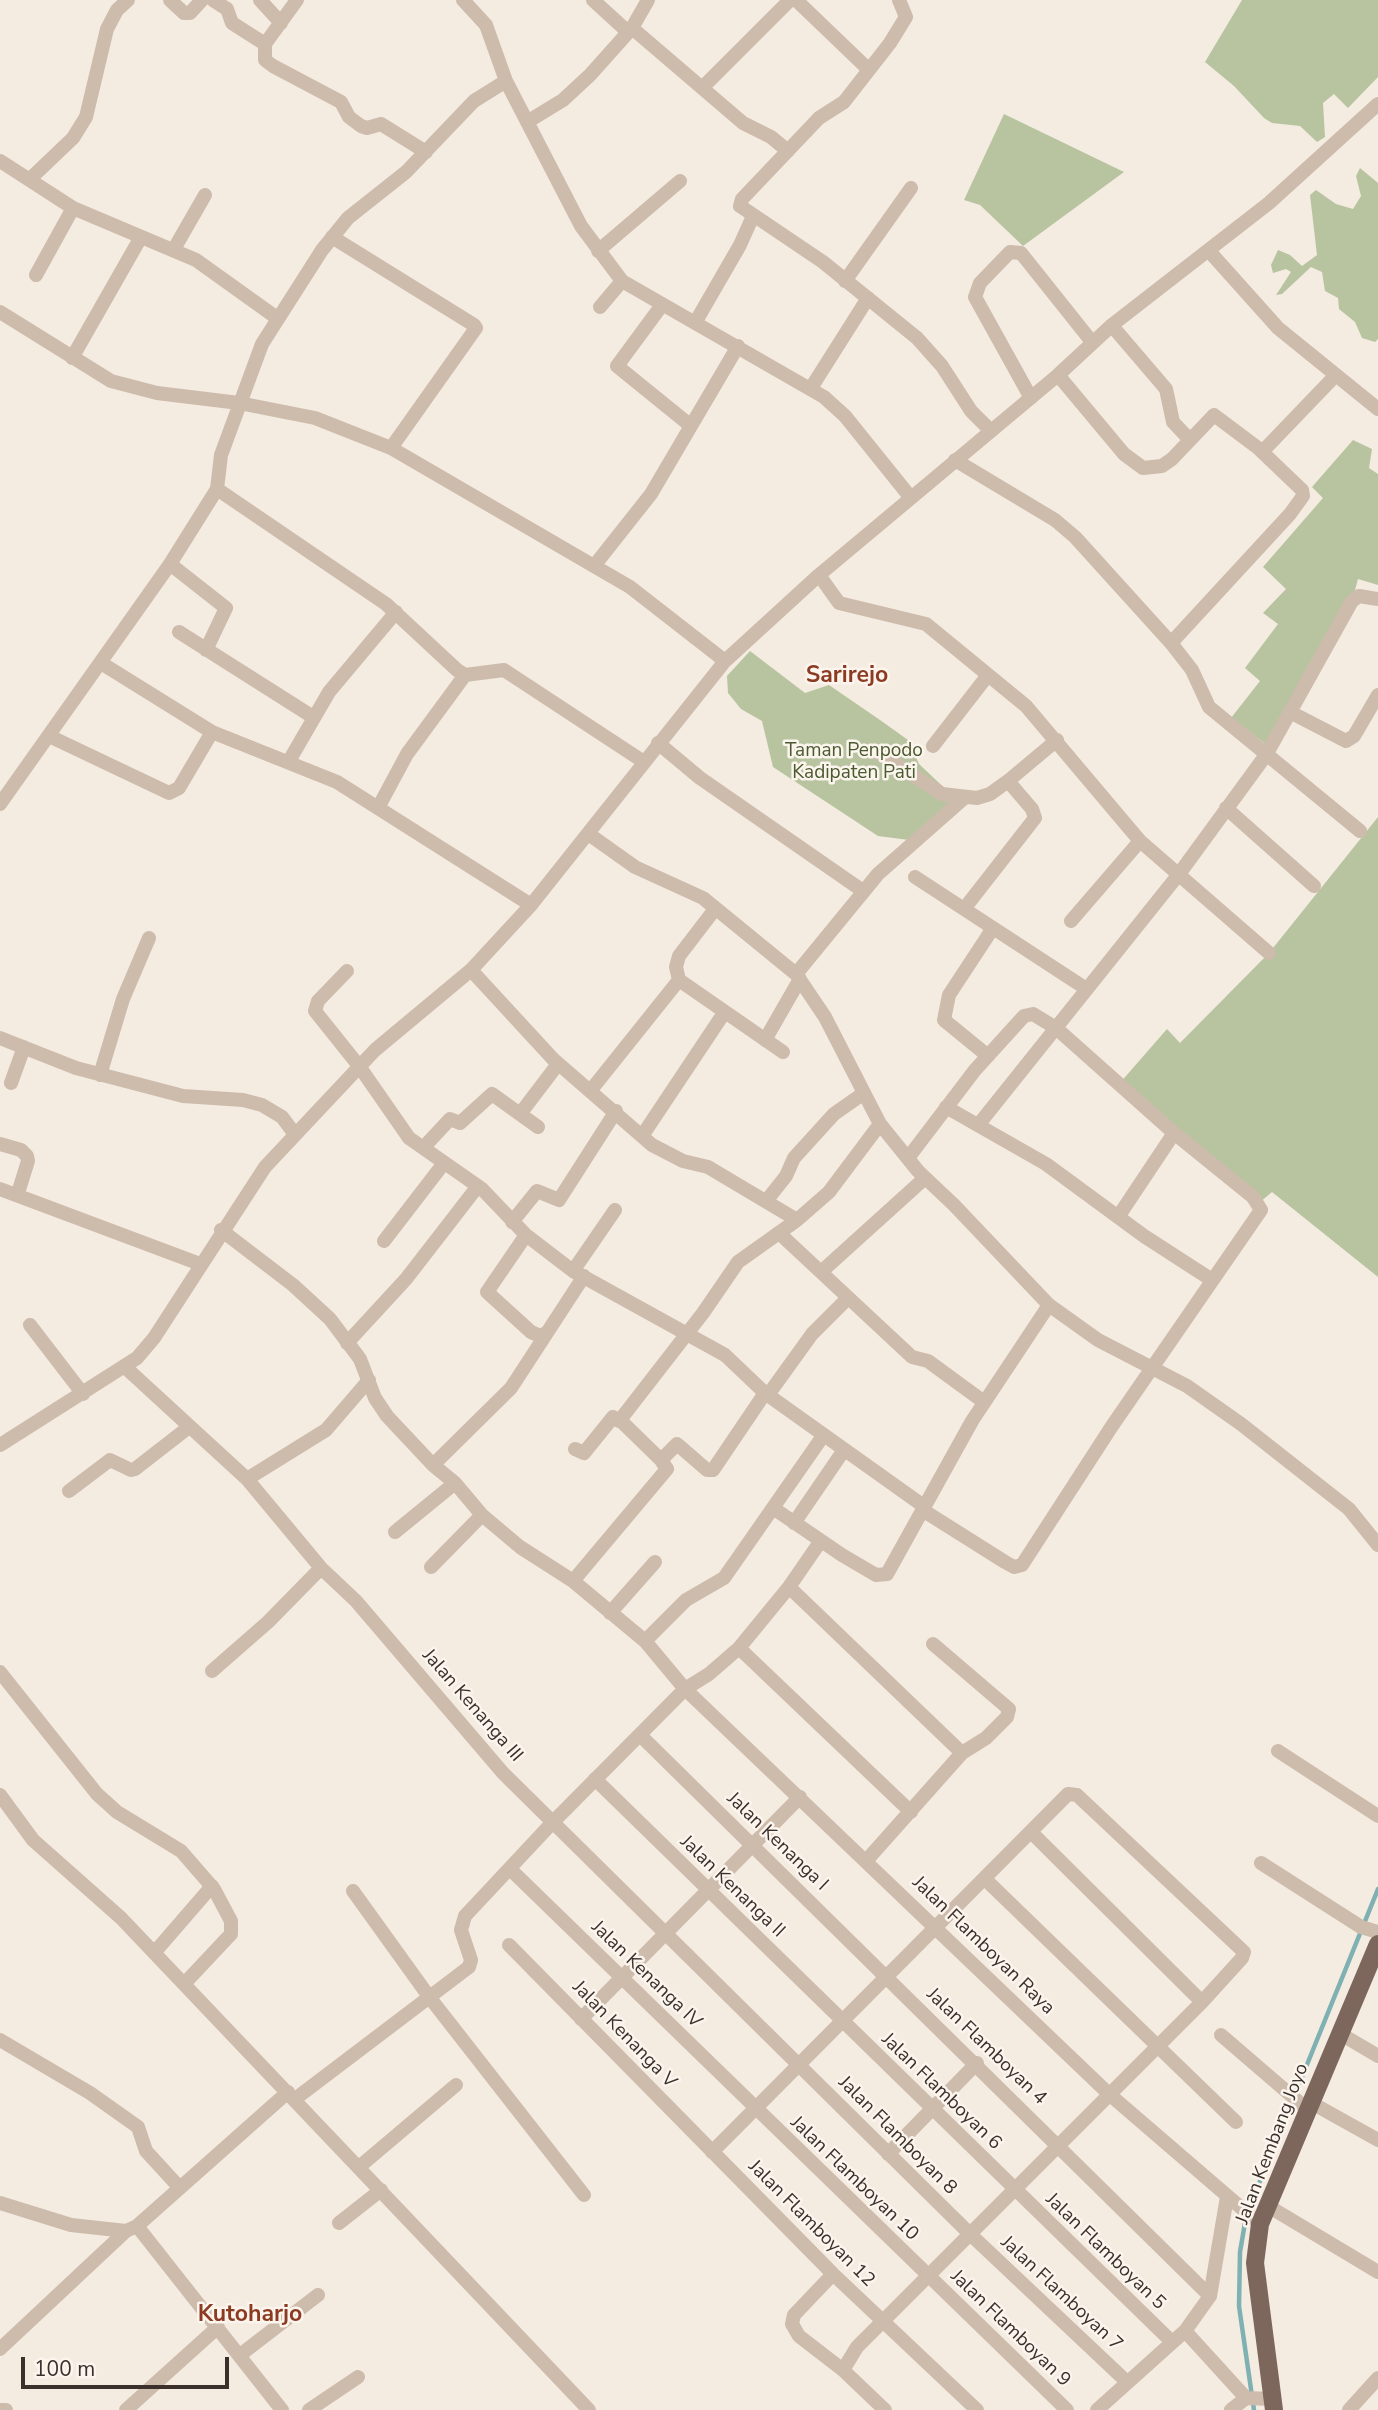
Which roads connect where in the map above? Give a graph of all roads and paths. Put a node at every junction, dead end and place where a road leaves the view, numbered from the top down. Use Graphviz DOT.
graph roads {
  1 [pos="128,0"];
  2 [pos="170,0"];
  3 [pos="202,0"];
  4 [pos="214,0"];
  5 [pos="260,0"];
  6 [pos="297,0"];
  7 [pos="463,0"];
  8 [pos="593,0"];
  9 [pos="648,0"];
  10 [pos="790,0"];
  11 [pos="796,0"];
  12 [pos="899,0"];
  13 [pos="281,23"];
  14 [pos="630,30"];
  15 [pos="265,44"];
  16 [pos="868,69"];
  17 [pos="506,81"];
  18 [pos="702,88"];
  19 [pos="1378,104"];
  20 [pos="527,122"];
  21 [pos="788,151"];
  22 [pos="426,152"];
  23 [pos="0,161"];
  24 [pos="30,179"];
  25 [pos="680,181"];
  26 [pos="911,188"];
  27 [pos="205,195"];
  28 [pos="73,208"];
  29 [pos="753,216"];
  30 [pos="141,237"];
  31 [pos="332,237"];
  32 [pos="174,249"];
  33 [pos="598,251"];
  34 [pos="1209,251"];
  35 [pos="36,275"];
  36 [pos="622,281"];
  37 [pos="845,281"];
  38 [pos="868,298"];
  39 [pos="663,305"];
  40 [pos="600,307"];
  41 [pos="0,312"];
  42 [pos="277,318"];
  43 [pos="695,323"];
  44 [pos="1113,327"];
  45 [pos="1093,342"];
  46 [pos="738,346"];
  47 [pos="72,358"];
  48 [pos="1058,375"];
  49 [pos="1335,376"];
  50 [pos="811,388"];
  51 [pos="1031,397"];
  52 [pos="239,403"];
  53 [pos="1378,409"];
  54 [pos="691,426"];
  55 [pos="991,431"];
  56 [pos="1190,440"];
  57 [pos="391,448"];
  58 [pos="1262,452"];
  59 [pos="956,460"];
  60 [pos="217,489"];
  61 [pos="911,498"];
  62 [pos="170,564"];
  63 [pos="594,566"];
  64 [pos="819,575"];
  65 [pos="1378,599"];
  66 [pos="396,612"];
  67 [pos="178,632"];
  68 [pos="1171,643"];
  69 [pos="206,650"];
  70 [pos="725,661"];
  71 [pos="101,663"];
  72 [pos="465,675"];
  73 [pos="988,675"];
  74 [pos="1378,695"];
  75 [pos="1290,712"];
  76 [pos="313,717"];
  77 [pos="212,732"];
  78 [pos="48,736"];
  79 [pos="1057,740"];
  80 [pos="658,743"];
  81 [pos="933,746"];
  82 [pos="874,750"];
  83 [pos="1266,755"];
  84 [pos="289,761"];
  85 [pos="643,762"];
  86 [pos="1008,781"];
  87 [pos="963,799"];
  88 [pos="0,804"];
  89 [pos="379,806"];
  90 [pos="1226,808"];
  91 [pos="1360,831"];
  92 [pos="590,835"];
  93 [pos="1140,841"];
  94 [pos="1179,874"];
  95 [pos="915,877"];
  96 [pos="1314,886"];
  97 [pos="863,891"];
  98 [pos="531,905"];
  99 [pos="715,909"];
  100 [pos="964,909"];
  101 [pos="1071,921"];
  102 [pos="993,928"];
  103 [pos="149,938"];
  104 [pos="1269,953"];
  105 [pos="471,970"];
  106 [pos="347,971"];
  107 [pos="798,976"];
  108 [pos="679,980"];
  109 [pos="1085,988"];
  110 [pos="724,1013"];
  111 [pos="1056,1028"];
  112 [pos="0,1038"];
  113 [pos="765,1040"];
  114 [pos="24,1047"];
  115 [pos="783,1052"];
  116 [pos="988,1056"];
  117 [pos="558,1063"];
  118 [pos="359,1066"];
  119 [pos="100,1075"];
  120 [pos="10,1083"];
  121 [pos="591,1090"];
  122 [pos="864,1093"];
  123 [pos="946,1107"];
  124 [pos="616,1111"];
  125 [pos="520,1114"];
  126 [pos="880,1124"];
  127 [pos="978,1124"];
  128 [pos="538,1127"];
  129 [pos="294,1133"];
  130 [pos="1174,1133"];
  131 [pos="642,1136"];
  132 [pos="0,1144"];
  133 [pos="423,1148"];
  134 [pos="908,1158"];
  135 [pos="444,1163"];
  136 [pos="925,1178"];
  137 [pos="478,1186"];
  138 [pos="0,1189"];
  139 [pos="18,1193"];
  140 [pos="767,1200"];
  141 [pos="615,1210"];
  142 [pos="1118,1217"];
  143 [pos="797,1220"];
  144 [pos="512,1222"];
  145 [pos="221,1230"];
  146 [pos="779,1233"];
  147 [pos="526,1235"];
  148 [pos="384,1241"];
  149 [pos="200,1264"];
  150 [pos="821,1272"];
  151 [pos="579,1273"];
  152 [pos="1212,1280"];
  153 [pos="848,1298"];
  154 [pos="1049,1305"];
  155 [pos="30,1325"];
  156 [pos="685,1332"];
  157 [pos="547,1334"];
  158 [pos="347,1343"];
  159 [pos="125,1367"];
  160 [pos="1152,1368"];
  161 [pos="369,1380"];
  162 [pos="83,1394"];
  163 [pos="766,1394"];
  164 [pos="984,1402"];
  165 [pos="619,1421"];
  166 [pos="189,1427"];
  167 [pos="823,1436"];
  168 [pos="0,1445"];
  169 [pos="575,1449"];
  170 [pos="844,1450"];
  171 [pos="662,1460"];
  172 [pos="433,1465"];
  173 [pos="247,1479"];
  174 [pos="455,1483"];
  175 [pos="69,1492"];
  176 [pos="773,1508"];
  177 [pos="924,1509"];
  178 [pos="482,1515"];
  179 [pos="794,1523"];
  180 [pos="395,1532"];
  181 [pos="820,1542"];
  182 [pos="1378,1545"];
  183 [pos="655,1562"];
  184 [pos="431,1567"];
  185 [pos="321,1568"];
  186 [pos="573,1581"];
  187 [pos="789,1587"];
  188 [pos="610,1613"];
  189 [pos="645,1641"];
  190 [pos="933,1644"];
  191 [pos="739,1648"];
  192 [pos="212,1671"];
  193 [pos="0,1672"];
  194 [pos="685,1689"];
  195 [pos="641,1736"];
  196 [pos="1278,1751"];
  197 [pos="962,1753"];
  198 [pos="595,1780"];
  199 [pos="0,1795"];
  200 [pos="800,1797"];
  201 [pos="911,1812"];
  202 [pos="1378,1815"];
  203 [pos="552,1822"];
  204 [pos="1031,1832"];
  205 [pos="753,1845"];
  206 [pos="866,1861"];
  207 [pos="1261,1863"];
  208 [pos="510,1869"];
  209 [pos="985,1879"];
  210 [pos="212,1885"];
  211 [pos="708,1890"];
  212 [pos="353,1891"];
  213 [pos="936,1928"];
  214 [pos="1378,1932"];
  215 [pos="664,1934"];
  216 [pos="1378,1944"];
  217 [pos="509,1945"];
  218 [pos="154,1953"];
  219 [pos="622,1977"];
  220 [pos="887,1977"];
  221 [pos="184,1984"];
  222 [pos="430,1998"];
  223 [pos="1202,2002"];
  224 [pos="581,2019"];
  225 [pos="842,2021"];
  226 [pos="1339,2034"];
  227 [pos="1222,2035"];
  228 [pos="0,2040"];
  229 [pos="1157,2047"];
  230 [pos="1378,2056"];
  231 [pos="977,2063"];
  232 [pos="798,2065"];
  233 [pos="456,2085"];
  234 [pos="1109,2094"];
  235 [pos="291,2095"];
  236 [pos="1308,2106"];
  237 [pos="755,2109"];
  238 [pos="932,2109"];
  239 [pos="1236,2122"];
  240 [pos="1378,2140"];
  241 [pos="1059,2145"];
  242 [pos="712,2152"];
  243 [pos="888,2154"];
  244 [pos="359,2167"];
  245 [pos="179,2187"];
  246 [pos="381,2190"];
  247 [pos="1014,2190"];
  248 [pos="584,2195"];
  249 [pos="1227,2197"];
  250 [pos="0,2203"];
  251 [pos="1268,2206"];
  252 [pos="338,2222"];
  253 [pos="1260,2224"];
  254 [pos="131,2229"];
  255 [pos="970,2234"];
  256 [pos="1378,2272"];
  257 [pos="833,2274"];
  258 [pos="927,2276"];
  259 [pos="318,2295"];
  260 [pos="1210,2296"];
  261 [pos="883,2322"];
  262 [pos="218,2327"];
  263 [pos="1185,2331"];
  264 [pos="1171,2342"];
  265 [pos="0,2349"];
  266 [pos="240,2355"];
  267 [pos="843,2370"];
  268 [pos="358,2377"];
  269 [pos="1378,2378"];
  270 [pos="1126,2382"];
  271 [pos="1246,2398"];
  272 [pos="1273,2404"];
  273 [pos="0,2410"];
  274 [pos="6,2410"];
  275 [pos="126,2410"];
  276 [pos="282,2410"];
  277 [pos="309,2410"];
  278 [pos="589,2410"];
  279 [pos="885,2410"];
  280 [pos="977,2410"];
  281 [pos="1067,2410"];
  282 [pos="1097,2410"];
  283 [pos="1231,2410"];
  284 [pos="1349,2410"];
  1 -- 24 [label="street"];
  2 -- 3 [label="street"];
  4 -- 15 [label="street"];
  5 -- 13 [label="street"];
  6 -- 13 [label="street"];
  7 -- 17 [label="street"];
  8 -- 14 [label="street"];
  9 -- 14 [label="street"];
  10 -- 18 [label="street"];
  11 -- 16 [label="street"];
  12 -- 16 [label="street"];
  13 -- 15 [label="street"];
  14 -- 18 [label="street"];
  14 -- 20 [label="street"];
  15 -- 22 [label="street"];
  16 -- 21 [label="street"];
  17 -- 20 [label="street"];
  17 -- 22 [label="street"];
  18 -- 21 [label="street"];
  19 -- 34 [label="street"];
  20 -- 33 [label="street"];
  21 -- 29 [label="street"];
  22 -- 31 [label="street"];
  23 -- 24 [label="street"];
  24 -- 28 [label="street"];
  25 -- 33 [label="street"];
  26 -- 37 [label="street"];
  27 -- 32 [label="street"];
  28 -- 30 [label="street"];
  28 -- 35 [label="street"];
  29 -- 37 [label="street"];
  29 -- 43 [label="street"];
  30 -- 32 [label="street"];
  30 -- 47 [label="street"];
  31 -- 42 [label="street"];
  31 -- 57 [label="street"];
  32 -- 42 [label="street"];
  33 -- 36 [label="street"];
  34 -- 44 [label="street"];
  34 -- 49 [label="street"];
  36 -- 39 [label="street"];
  36 -- 40 [label="street"];
  37 -- 38 [label="street"];
  38 -- 50 [label="street"];
  38 -- 55 [label="street"];
  39 -- 43 [label="street"];
  39 -- 54 [label="street"];
  41 -- 47 [label="street"];
  42 -- 52 [label="street"];
  43 -- 46 [label="street"];
  44 -- 45 [label="street"];
  44 -- 56 [label="street"];
  45 -- 48 [label="street"];
  45 -- 51 [label="street"];
  46 -- 50 [label="street"];
  46 -- 54 [label="street"];
  47 -- 52 [label="street"];
  48 -- 51 [label="street"];
  48 -- 56 [label="street"];
  49 -- 53 [label="street"];
  49 -- 58 [label="street"];
  50 -- 61 [label="street"];
  51 -- 55 [label="street"];
  52 -- 57 [label="street"];
  52 -- 60 [label="street"];
  54 -- 63 [label="street"];
  55 -- 59 [label="street"];
  56 -- 58 [label="street"];
  57 -- 63 [label="street"];
  58 -- 68 [label="street"];
  59 -- 61 [label="street"];
  59 -- 68 [label="street"];
  60 -- 62 [label="street"];
  60 -- 66 [label="street"];
  61 -- 64 [label="street"];
  62 -- 69 [label="street"];
  62 -- 71 [label="street"];
  63 -- 70 [label="street"];
  64 -- 70 [label="street"];
  64 -- 73 [label="street"];
  65 -- 75 [label="street"];
  66 -- 72 [label="street"];
  66 -- 76 [label="street"];
  67 -- 69 [label="street"];
  68 -- 83 [label="street"];
  69 -- 76 [label="street"];
  70 -- 80 [label="street"];
  71 -- 77 [label="street"];
  71 -- 78 [label="street"];
  72 -- 85 [label="street"];
  72 -- 89 [label="street"];
  73 -- 79 [label="street"];
  73 -- 81 [label="street"];
  74 -- 75 [label="street"];
  75 -- 83 [label="street"];
  76 -- 84 [label="street"];
  77 -- 78 [label="street"];
  77 -- 84 [label="street"];
  78 -- 88 [label="street"];
  79 -- 86 [label="street"];
  79 -- 93 [label="street"];
  80 -- 85 [label="street"];
  80 -- 97 [label="street"];
  82 -- 87 [label="street"];
  83 -- 90 [label="street"];
  83 -- 91 [label="street"];
  84 -- 89 [label="street"];
  85 -- 92 [label="street"];
  86 -- 87 [label="street"];
  86 -- 100 [label="street"];
  87 -- 97 [label="street"];
  89 -- 98 [label="street"];
  90 -- 94 [label="street"];
  90 -- 96 [label="street"];
  92 -- 98 [label="street"];
  92 -- 99 [label="street"];
  93 -- 94 [label="street"];
  93 -- 101 [label="street"];
  94 -- 104 [label="street"];
  94 -- 109 [label="street"];
  95 -- 100 [label="street"];
  97 -- 107 [label="street"];
  98 -- 105 [label="street"];
  99 -- 107 [label="street"];
  99 -- 108 [label="street"];
  100 -- 102 [label="street"];
  102 -- 109 [label="street"];
  102 -- 116 [label="street"];
  103 -- 119 [label="street"];
  105 -- 117 [label="street"];
  105 -- 118 [label="street"];
  106 -- 118 [label="street"];
  107 -- 113 [label="street"];
  107 -- 122 [label="street"];
  108 -- 110 [label="street"];
  108 -- 121 [label="street"];
  109 -- 111 [label="street"];
  110 -- 113 [label="street"];
  110 -- 131 [label="street"];
  111 -- 116 [label="street"];
  111 -- 127 [label="street"];
  111 -- 130 [label="street"];
  112 -- 114 [label="street"];
  113 -- 115 [label="street"];
  114 -- 119 [label="street"];
  114 -- 120 [label="street"];
  116 -- 123 [label="street"];
  117 -- 121 [label="street"];
  117 -- 125 [label="street"];
  118 -- 129 [label="street"];
  118 -- 133 [label="street"];
  119 -- 129 [label="street"];
  121 -- 124 [label="street"];
  122 -- 126 [label="street"];
  122 -- 140 [label="street"];
  123 -- 127 [label="street"];
  123 -- 134 [label="street"];
  124 -- 131 [label="street"];
  124 -- 144 [label="street"];
  125 -- 128 [label="street"];
  125 -- 133 [label="street"];
  126 -- 134 [label="street"];
  126 -- 143 [label="street"];
  127 -- 142 [label="street"];
  129 -- 145 [label="street"];
  130 -- 142 [label="street"];
  130 -- 152 [label="street"];
  131 -- 140 [label="street"];
  132 -- 139 [label="street"];
  133 -- 135 [label="street"];
  134 -- 136 [label="street"];
  135 -- 137 [label="street"];
  135 -- 148 [label="street"];
  136 -- 150 [label="street"];
  136 -- 154 [label="street"];
  137 -- 144 [label="street"];
  137 -- 158 [label="street"];
  138 -- 139 [label="street"];
  139 -- 149 [label="street"];
  140 -- 143 [label="street"];
  141 -- 151 [label="street"];
  142 -- 152 [label="street"];
  143 -- 146 [label="street"];
  144 -- 147 [label="street"];
  145 -- 149 [label="street"];
  145 -- 158 [label="street, Jalan Flamboyan Raya"];
  146 -- 150 [label="street"];
  146 -- 156 [label="street"];
  147 -- 151 [label="street"];
  147 -- 157 [label="street"];
  149 -- 159 [label="street"];
  150 -- 153 [label="street"];
  151 -- 156 [label="street"];
  151 -- 157 [label="street"];
  152 -- 160 [label="street"];
  153 -- 163 [label="street"];
  153 -- 164 [label="street"];
  154 -- 160 [label="street"];
  154 -- 164 [label="street"];
  155 -- 162 [label="street"];
  156 -- 163 [label="street"];
  156 -- 165 [label="street"];
  157 -- 172 [label="street"];
  158 -- 161 [label="street, Jalan Flamboyan Raya"];
  159 -- 162 [label="street"];
  159 -- 166 [label="street, Jalan Kenanga III"];
  160 -- 177 [label="street"];
  160 -- 182 [label="street"];
  161 -- 172 [label="street, Jalan Flamboyan Raya"];
  161 -- 173 [label="street"];
  162 -- 168 [label="street"];
  163 -- 167 [label="street"];
  163 -- 171 [label="street"];
  164 -- 177 [label="street"];
  165 -- 169 [label="street"];
  165 -- 171 [label="street"];
  166 -- 173 [label="street, Jalan Kenanga III"];
  166 -- 175 [label="street"];
  167 -- 170 [label="street"];
  167 -- 176 [label="street"];
  170 -- 177 [label="street"];
  170 -- 179 [label="street"];
  171 -- 186 [label="street"];
  172 -- 174 [label="street, Jalan Flamboyan Raya"];
  173 -- 185 [label="street, Jalan Kenanga III"];
  174 -- 178 [label="street, Jalan Flamboyan Raya"];
  174 -- 180 [label="street"];
  176 -- 179 [label="street"];
  176 -- 189 [label="street"];
  177 -- 181 [label="street"];
  178 -- 184 [label="street"];
  178 -- 186 [label="street, Jalan Flamboyan Raya"];
  179 -- 181 [label="street"];
  181 -- 187 [label="street"];
  183 -- 188 [label="street"];
  185 -- 192 [label="street"];
  185 -- 203 [label="street, Jalan Kenanga III"];
  186 -- 188 [label="street, Jalan Flamboyan Raya"];
  187 -- 191 [label="street"];
  187 -- 197 [label="street"];
  188 -- 189 [label="street, Jalan Flamboyan Raya"];
  189 -- 194 [label="street, Jalan Flamboyan Raya"];
  190 -- 197 [label="street"];
  191 -- 194 [label="street"];
  191 -- 201 [label="street"];
  193 -- 210 [label="street"];
  194 -- 195 [label="street"];
  194 -- 200 [label="street, Jalan Flamboyan Raya"];
  195 -- 198 [label="street"];
  195 -- 205 [label="street, Jalan Kenanga I"];
  196 -- 202 [label="street"];
  197 -- 201 [label="street"];
  198 -- 203 [label="street"];
  198 -- 211 [label="street, Jalan Kenanga II"];
  199 -- 218 [label="street"];
  200 -- 205 [label="street"];
  200 -- 206 [label="street, Jalan Flamboyan Raya"];
  201 -- 206 [label="street"];
  203 -- 208 [label="street"];
  203 -- 215 [label="street, Jalan Kenanga III"];
  204 -- 209 [label="street"];
  204 -- 223 [label="street"];
  204 -- 223 [label="street"];
  205 -- 211 [label="street"];
  205 -- 220 [label="street, Jalan Kenanga I"];
  206 -- 213 [label="street, Jalan Flamboyan Raya"];
  207 -- 214 [label="street"];
  208 -- 219 [label="street, Jalan Kenanga IV"];
  208 -- 222 [label="street"];
  209 -- 213 [label="street"];
  209 -- 229 [label="street"];
  210 -- 218 [label="street"];
  210 -- 221 [label="street"];
  211 -- 215 [label="street"];
  211 -- 225 [label="street, Jalan Kenanga II"];
  212 -- 222 [label="street"];
  213 -- 220 [label="street"];
  213 -- 234 [label="street, Jalan Flamboyan Raya"];
  215 -- 219 [label="street"];
  215 -- 232 [label="street, Jalan Kenanga III"];
  216 -- 226 [label="main road, Jalan Kembang Joyo"];
  217 -- 224 [label="street, Jalan Kenanga V"];
  218 -- 221 [label="street"];
  219 -- 224 [label="street"];
  219 -- 237 [label="street, Jalan Kenanga IV"];
  220 -- 225 [label="street"];
  220 -- 231 [label="street, Jalan Flamboyan 4"];
  221 -- 235 [label="street"];
  222 -- 235 [label="street"];
  222 -- 248 [label="street"];
  223 -- 229 [label="street"];
  224 -- 242 [label="street, Jalan Kenanga V"];
  225 -- 232 [label="street"];
  225 -- 238 [label="street, Jalan Flamboyan 6"];
  226 -- 230 [label="street"];
  226 -- 236 [label="main road, Jalan Kembang Joyo"];
  227 -- 236 [label="street"];
  228 -- 245 [label="street"];
  229 -- 234 [label="street"];
  229 -- 239 [label="street"];
  231 -- 238 [label="street"];
  231 -- 241 [label="street, Jalan Flamboyan 4"];
  232 -- 237 [label="street"];
  232 -- 243 [label="street, Jalan Flamboyan 8"];
  233 -- 244 [label="street"];
  234 -- 241 [label="street"];
  234 -- 249 [label="street, Jalan Flamboyan Raya"];
  235 -- 244 [label="street"];
  235 -- 245 [label="street"];
  236 -- 240 [label="street"];
  236 -- 251 [label="main road, Jalan Kembang Joyo"];
  237 -- 242 [label="street"];
  237 -- 258 [label="street, Jalan Flamboyan 10"];
  238 -- 243 [label="street"];
  238 -- 247 [label="street, Jalan Flamboyan 6"];
  241 -- 247 [label="street"];
  241 -- 260 [label="street, Jalan Flamboyan 4"];
  242 -- 257 [label="street, Jalan Flamboyan 12"];
  243 -- 255 [label="street, Jalan Flamboyan 8"];
  244 -- 246 [label="street"];
  245 -- 254 [label="street"];
  246 -- 252 [label="street"];
  246 -- 278 [label="street"];
  247 -- 255 [label="street"];
  247 -- 264 [label="street, Jalan Flamboyan 5"];
  249 -- 253 [label="street, Jalan Flamboyan Raya"];
  249 -- 260 [label="street"];
  250 -- 254 [label="street"];
  251 -- 253 [label="main road, Jalan Kembang Joyo"];
  251 -- 256 [label="street"];
  253 -- 272 [label="main road, Jalan Kembang Joyo"];
  254 -- 262 [label="street"];
  254 -- 265 [label="street"];
  255 -- 258 [label="street"];
  255 -- 270 [label="street, Jalan Flamboyan 7"];
  257 -- 261 [label="street, Jalan Flamboyan 12"];
  257 -- 267 [label="street"];
  258 -- 261 [label="street"];
  258 -- 281 [label="street, Jalan Flamboyan 9"];
  259 -- 266 [label="street"];
  260 -- 263 [label="street"];
  261 -- 267 [label="street"];
  261 -- 280 [label="street, Jalan Flamboyan 12"];
  262 -- 266 [label="street"];
  262 -- 275 [label="street"];
  263 -- 264 [label="street"];
  263 -- 271 [label="street"];
  264 -- 270 [label="street"];
  266 -- 276 [label="street"];
  267 -- 279 [label="street"];
  268 -- 277 [label="street"];
  269 -- 284 [label="street"];
  270 -- 282 [label="street"];
  271 -- 272 [label="street"];
  271 -- 283 [label="street"];
  273 -- 274 [label="street"];
}
